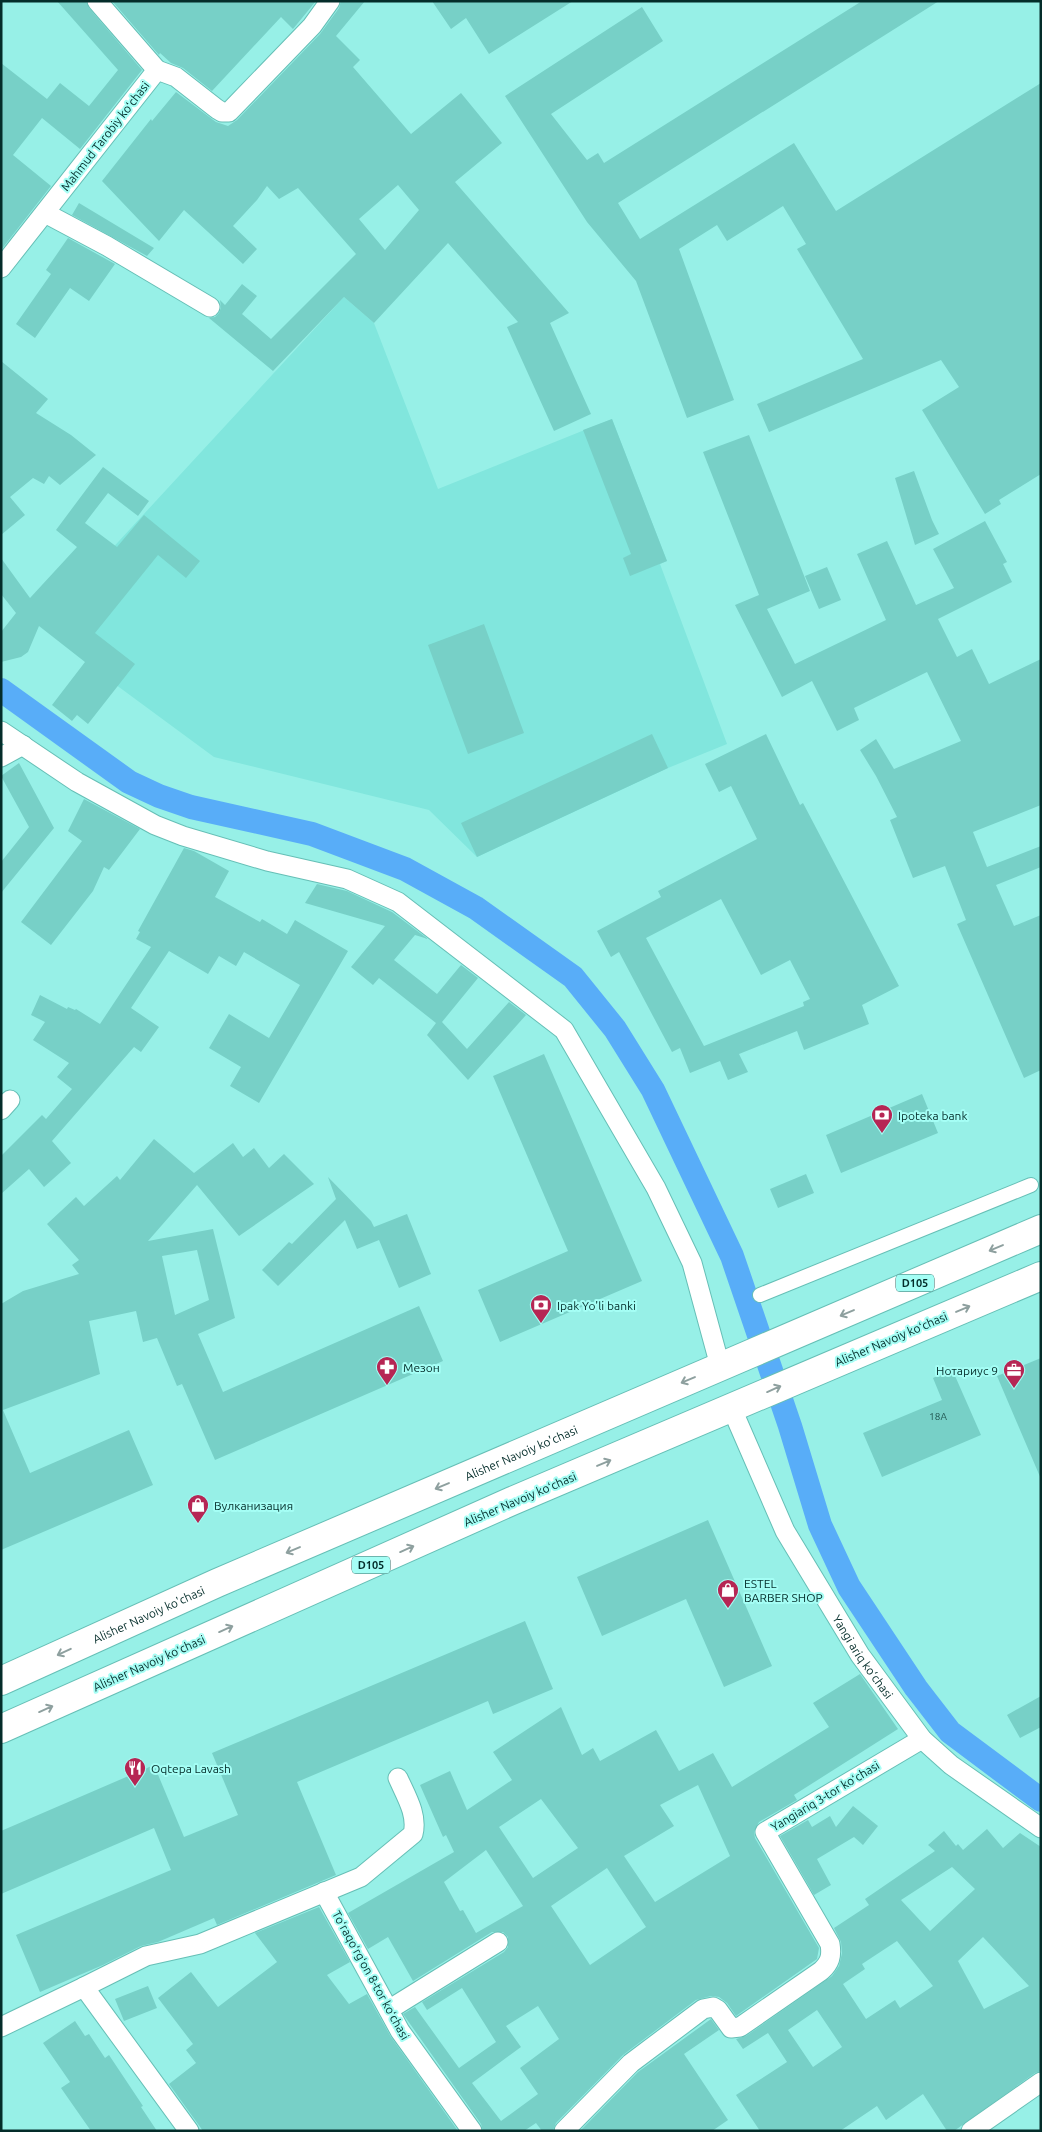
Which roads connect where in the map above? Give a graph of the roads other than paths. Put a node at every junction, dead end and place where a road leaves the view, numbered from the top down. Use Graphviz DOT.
graph roads {
  1 [pos="97,1"];
  2 [pos="330,1"];
  3 [pos="157,70"];
  4 [pos="45,213"];
  5 [pos="1,268"];
  6 [pos="210,307"];
  7 [pos="1,730"];
  8 [pos="23,745"];
  9 [pos="1,757"];
  10 [pos="1031,1184"];
  11 [pos="1041,1229"];
  12 [pos="1041,1276"];
  13 [pos="760,1295"];
  14 [pos="726,1364"];
  15 [pos="737,1406"];
  16 [pos="1,1681"];
  17 [pos="1,1729"];
  18 [pos="922,1738"];
  19 [pos="398,1778"];
  20 [pos="1041,1828"];
  21 [pos="324,1892"];
  22 [pos="498,1942"];
  23 [pos="84,1986"];
  24 [pos="390,2009"];
  25 [pos="1,2027"];
  26 [pos="1041,2082"];
  27 [pos="189,2131"];
  28 [pos="472,2131"];
  29 [pos="564,2131"];
  30 [pos="971,2131"];
  1 -- 3 [label="street"];
  2 -- 3 [label="street, Mahmud Tarobiy koʻchasi"];
  3 -- 4 [label="street, Mahmud Tarobiy koʻchasi"];
  4 -- 5 [label="street, Mahmud Tarobiy koʻchasi"];
  4 -- 6 [label="street"];
  7 -- 8 [label="street"];
  8 -- 9 [label="street"];
  8 -- 14 [label="street"];
  10 -- 13 [label="street"];
  11 -- 14 [label="main road, Alisher Navoiy ko'chasi / D105, one-way"];
  15 -- 12 [label="main road, Alisher Navoiy koʻchasi / D105, one-way"];
  14 -- 16 [label="main road, Alisher Navoiy ko'chasi / D105, one-way"];
  17 -- 15 [label="main road, Alisher Navoiy koʻchasi / D105, one-way"];
  15 -- 18 [label="street, Yangi ariq ko‘chasi"];
  18 -- 20 [label="street, Yangi ariq ko‘chasi"];
  18 -- 29 [label="street, Yangiariq 3-tor koʻchasi"];
  19 -- 21 [label="street"];
  21 -- 23 [label="street"];
  21 -- 24 [label="street, Toʻraqoʻrgʻon 8-tor koʻchasi"];
  22 -- 24 [label="street"];
  23 -- 25 [label="street"];
  23 -- 27 [label="street"];
  24 -- 28 [label="street, Toʻraqoʻrgʻon 8-tor koʻchasi"];
  26 -- 30 [label="street"];
}
